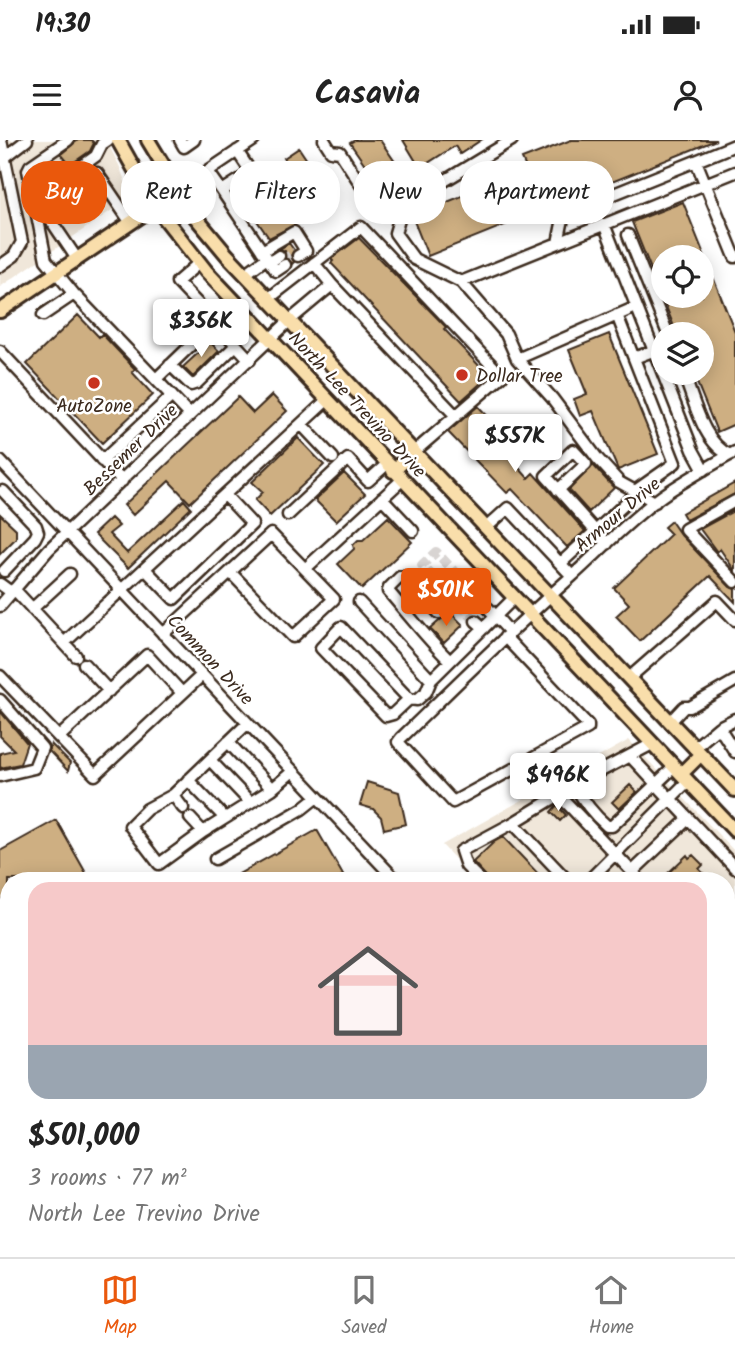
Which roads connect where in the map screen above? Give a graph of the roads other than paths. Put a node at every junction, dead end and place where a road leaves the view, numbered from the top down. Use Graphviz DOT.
graph roads {
  1 [pos="1,140"];
  2 [pos="27,140"];
  3 [pos="68,140"];
  4 [pos="118,140"];
  5 [pos="148,140"];
  6 [pos="180,140"];
  7 [pos="194,140"];
  8 [pos="324,140"];
  9 [pos="512,140"];
  10 [pos="103,141"];
  11 [pos="250,141"];
  12 [pos="735,145"];
  13 [pos="237,151"];
  14 [pos="5,157"];
  15 [pos="37,161"];
  16 [pos="89,161"];
  17 [pos="130,161"];
  18 [pos="160,161"];
  19 [pos="696,161"];
  20 [pos="216,165"];
  21 [pos="735,173"];
  22 [pos="354,175"];
  23 [pos="216,182"];
  24 [pos="706,184"];
  25 [pos="107,188"];
  26 [pos="222,191"];
  27 [pos="121,208"];
  28 [pos="614,220"];
  29 [pos="42,224"];
  30 [pos="49,224"];
  31 [pos="130,224"];
  32 [pos="170,224"];
  33 [pos="201,224"];
  34 [pos="604,224"];
  35 [pos="628,235"];
  36 [pos="558,243"];
  37 [pos="298,249"];
  38 [pos="735,257"];
  39 [pos="77,259"];
  40 [pos="274,261"];
  41 [pos="200,263"];
  42 [pos="314,263"];
  43 [pos="0,266"];
  44 [pos="55,274"];
  45 [pos="245,274"];
  46 [pos="461,282"];
  47 [pos="648,284"];
  48 [pos="332,285"];
  49 [pos="630,292"];
  50 [pos="74,294"];
  51 [pos="268,299"];
  52 [pos="636,307"];
  53 [pos="242,308"];
  54 [pos="0,311"];
  55 [pos="43,315"];
  56 [pos="617,315"];
  57 [pos="289,321"];
  58 [pos="663,322"];
  59 [pos="218,325"];
  60 [pos="651,336"];
  61 [pos="270,339"];
  62 [pos="236,345"];
  63 [pos="0,351"];
  64 [pos="651,352"];
  65 [pos="634,358"];
  66 [pos="517,359"];
  67 [pos="250,360"];
  68 [pos="170,365"];
  69 [pos="156,379"];
  70 [pos="670,385"];
  71 [pos="688,385"];
  72 [pos="172,396"];
  73 [pos="327,400"];
  74 [pos="190,415"];
  75 [pos="456,416"];
  76 [pos="301,424"];
  77 [pos="414,452"];
  78 [pos="732,454"];
  79 [pos="333,458"];
  80 [pos="0,461"];
  81 [pos="102,461"];
  82 [pos="704,470"];
  83 [pos="394,472"];
  84 [pos="16,478"];
  85 [pos="122,481"];
  86 [pos="558,490"];
  87 [pos="635,491"];
  88 [pos="2,492"];
  89 [pos="225,495"];
  90 [pos="382,498"];
  91 [pos="628,501"];
  92 [pos="735,501"];
  93 [pos="655,502"];
  94 [pos="288,515"];
  95 [pos="486,528"];
  96 [pos="412,531"];
  97 [pos="595,531"];
  98 [pos="66,533"];
  99 [pos="607,544"];
  100 [pos="561,564"];
  101 [pos="2,569"];
  102 [pos="305,569"];
  103 [pos="146,570"];
  104 [pos="230,572"];
  105 [pos="70,574"];
  106 [pos="572,576"];
  107 [pos="735,582"];
  108 [pos="0,584"];
  109 [pos="14,588"];
  110 [pos="122,591"];
  111 [pos="550,595"];
  112 [pos="514,598"];
  113 [pos="359,602"];
  114 [pos="0,606"];
  115 [pos="32,609"];
  116 [pos="492,612"];
  117 [pos="439,613"];
  118 [pos="529,613"];
  119 [pos="735,620"];
  120 [pos="163,634"];
  121 [pos="507,635"];
  122 [pos="64,643"];
  123 [pos="450,662"];
  124 [pos="201,675"];
  125 [pos="0,676"];
  126 [pos="629,678"];
  127 [pos="431,680"];
  128 [pos="735,681"];
  129 [pos="109,691"];
  130 [pos="182,693"];
  131 [pos="409,699"];
  132 [pos="0,700"];
  133 [pos="735,719"];
  134 [pos="673,720"];
  135 [pos="247,724"];
  136 [pos="719,727"];
  137 [pos="59,737"];
  138 [pos="228,742"];
  139 [pos="652,744"];
  140 [pos="698,751"];
  141 [pos="735,752"];
  142 [pos="631,757"];
  143 [pos="210,760"];
  144 [pos="293,771"];
  145 [pos="681,774"];
  146 [pos="0,776"];
  147 [pos="188,780"];
  148 [pos="575,785"];
  149 [pos="656,785"];
  150 [pos="272,789"];
  151 [pos="735,790"];
  152 [pos="559,794"];
  153 [pos="173,795"];
  154 [pos="317,797"];
  155 [pos="670,799"];
  156 [pos="250,802"];
  157 [pos="183,808"];
  158 [pos="224,817"];
  159 [pos="190,818"];
  160 [pos="688,819"];
  161 [pos="513,823"];
  162 [pos="735,831"];
  163 [pos="203,832"];
  164 [pos="615,854"];
  165 [pos="215,859"];
  166 [pos="735,867"];
  167 [pos="388,872"];
  168 [pos="472,872"];
  169 [pos="560,872"];
  170 [pos="597,872"];
  171 [pos="632,872"];
  172 [pos="640,872"];
  1 -- 14 [label="street"];
  2 -- 14 [label="street"];
  3 -- 15 [label="street"];
  4 -- 17 [label="main road, North Lee Trevino Drive"];
  5 -- 18 [label="main road, North Lee Trevino Drive"];
  6 -- 7 [label="street"];
  8 -- 22 [label="street"];
  9 -- 46 [label="street"];
  10 -- 16 [label="street"];
  11 -- 13 [label="street"];
  12 -- 19 [label="street"];
  13 -- 20 [label="street"];
  13 -- 26 [label="street"];
  14 -- 43 [label="street"];
  19 -- 24 [label="street"];
  19 -- 36 [label="street"];
  21 -- 24 [label="street"];
  23 -- 26 [label="street"];
  24 -- 28 [label="street"];
  24 -- 38 [label="street"];
  25 -- 27 [label="street"];
  26 -- 40 [label="street"];
  29 -- 44 [label="street"];
  30 -- 39 [label="street"];
  31 -- 39 [label="main road"];
  32 -- 41 [label="main road, North Lee Trevino Drive"];
  33 -- 45 [label="main road, North Lee Trevino Drive"];
  34 -- 36 [label="street"];
  34 -- 49 [label="street"];
  35 -- 47 [label="street"];
  36 -- 46 [label="street"];
  37 -- 40 [label="street"];
  39 -- 44 [label="main road"];
  40 -- 45 [label="street"];
  41 -- 53 [label="main road, North Lee Trevino Drive"];
  41 -- 59 [label="street"];
  42 -- 48 [label="street"];
  42 -- 51 [label="street"];
  42 -- 75 [label="street"];
  44 -- 50 [label="street"];
  44 -- 54 [label="main road"];
  45 -- 51 [label="main road, North Lee Trevino Drive"];
  46 -- 66 [label="street"];
  47 -- 49 [label="street"];
  47 -- 58 [label="street"];
  48 -- 57 [label="street, Bessemer Drive"];
  48 -- 75 [label="street"];
  49 -- 52 [label="street"];
  50 -- 55 [label="street"];
  50 -- 69 [label="street"];
  51 -- 57 [label="main road, North Lee Trevino Drive"];
  52 -- 56 [label="street"];
  52 -- 60 [label="street"];
  53 -- 59 [label="street"];
  53 -- 61 [label="main road, North Lee Trevino Drive"];
  56 -- 65 [label="street"];
  56 -- 66 [label="street"];
  57 -- 61 [label="street, Bessemer Drive"];
  57 -- 77 [label="main road, North Lee Trevino Drive"];
  59 -- 62 [label="street"];
  59 -- 68 [label="street"];
  61 -- 67 [label="street, Bessemer Drive"];
  61 -- 73 [label="main road, North Lee Trevino Drive"];
  62 -- 67 [label="street"];
  62 -- 68 [label="street"];
  63 -- 81 [label="street"];
  64 -- 65 [label="street"];
  65 -- 87 [label="street"];
  66 -- 87 [label="street"];
  67 -- 74 [label="street, Bessemer Drive"];
  68 -- 69 [label="street"];
  69 -- 72 [label="street"];
  70 -- 82 [label="street"];
  71 -- 78 [label="street"];
  72 -- 74 [label="street"];
  72 -- 81 [label="street"];
  73 -- 76 [label="street"];
  73 -- 83 [label="main road, North Lee Trevino Drive"];
  74 -- 85 [label="street, Bessemer Drive"];
  75 -- 77 [label="street"];
  76 -- 79 [label="street"];
  76 -- 89 [label="street"];
  77 -- 83 [label="main road"];
  77 -- 95 [label="main road, North Lee Trevino Drive"];
  78 -- 82 [label="street, Armour Drive"];
  80 -- 84 [label="street, Common Drive"];
  81 -- 85 [label="street"];
  82 -- 93 [label="street, Armour Drive"];
  83 -- 90 [label="street"];
  83 -- 94 [label="street"];
  83 -- 112 [label="main road, North Lee Trevino Drive"];
  84 -- 88 [label="street"];
  84 -- 98 [label="street, Common Drive"];
  85 -- 98 [label="street, Bessemer Drive"];
  86 -- 97 [label="street"];
  87 -- 93 [label="street"];
  88 -- 101 [label="street"];
  89 -- 103 [label="street"];
  89 -- 103 [label="street"];
  90 -- 96 [label="street"];
  90 -- 102 [label="street"];
  91 -- 97 [label="street"];
  92 -- 107 [label="street"];
  93 -- 99 [label="street, Armour Drive"];
  95 -- 100 [label="street"];
  95 -- 111 [label="main road, North Lee Trevino Drive"];
  97 -- 99 [label="street"];
  97 -- 100 [label="street"];
  98 -- 109 [label="street, Bessemer Drive"];
  98 -- 110 [label="street, Common Drive"];
  99 -- 106 [label="street, Armour Drive"];
  100 -- 106 [label="street"];
  101 -- 109 [label="street"];
  102 -- 104 [label="street"];
  102 -- 104 [label="street"];
  103 -- 110 [label="street"];
  104 -- 120 [label="street"];
  105 -- 115 [label="street"];
  106 -- 111 [label="street, Armour Drive"];
  108 -- 109 [label="street"];
  109 -- 114 [label="street, Bessemer Drive"];
  109 -- 115 [label="street"];
  110 -- 120 [label="street, Common Drive"];
  110 -- 122 [label="street"];
  111 -- 118 [label="street, Armour Drive"];
  111 -- 126 [label="main road, North Lee Trevino Drive"];
  112 -- 116 [label="street"];
  112 -- 118 [label="main road, North Lee Trevino Drive"];
  113 -- 127 [label="street"];
  115 -- 122 [label="street"];
  116 -- 121 [label="street"];
  116 -- 123 [label="street"];
  117 -- 123 [label="street"];
  118 -- 121 [label="street, Armour Drive"];
  118 -- 139 [label="main road, North Lee Trevino Drive"];
  119 -- 126 [label="street"];
  120 -- 124 [label="street, Common Drive"];
  121 -- 121 [label="street"];
  122 -- 129 [label="street"];
  123 -- 127 [label="street"];
  124 -- 130 [label="street"];
  124 -- 135 [label="street, Common Drive"];
  125 -- 137 [label="street"];
  126 -- 134 [label="main road, North Lee Trevino Drive"];
  127 -- 131 [label="street"];
  128 -- 134 [label="street"];
  129 -- 130 [label="street"];
  129 -- 137 [label="street"];
  130 -- 137 [label="street"];
  131 -- 131 [label="street"];
  132 -- 146 [label="street"];
  133 -- 136 [label="street"];
  134 -- 140 [label="main road, North Lee Trevino Drive"];
  135 -- 138 [label="street"];
  135 -- 144 [label="street, Common Drive"];
  136 -- 140 [label="street"];
  136 -- 141 [label="street"];
  138 -- 143 [label="street"];
  138 -- 150 [label="street"];
  139 -- 142 [label="street"];
  139 -- 145 [label="main road, North Lee Trevino Drive"];
  140 -- 145 [label="main road"];
  140 -- 151 [label="main road, North Lee Trevino Drive"];
  142 -- 148 [label="street"];
  142 -- 149 [label="street"];
  143 -- 147 [label="street"];
  143 -- 156 [label="street"];
  144 -- 150 [label="street"];
  144 -- 154 [label="street, Common Drive"];
  145 -- 149 [label="street"];
  145 -- 155 [label="street"];
  145 -- 162 [label="main road, North Lee Trevino Drive"];
  147 -- 153 [label="street"];
  147 -- 158 [label="street"];
  148 -- 149 [label="street"];
  148 -- 152 [label="street"];
  149 -- 155 [label="street"];
  150 -- 156 [label="street"];
  152 -- 161 [label="street"];
  152 -- 164 [label="street"];
  153 -- 157 [label="street"];
  153 -- 163 [label="street"];
  154 -- 165 [label="street"];
  154 -- 167 [label="street, Common Drive"];
  155 -- 160 [label="street"];
  155 -- 164 [label="street"];
  156 -- 158 [label="street"];
  158 -- 163 [label="street"];
  159 -- 163 [label="street"];
  160 -- 166 [label="street"];
  160 -- 172 [label="street"];
  161 -- 168 [label="street"];
  161 -- 169 [label="street"];
  164 -- 170 [label="street"];
  164 -- 171 [label="street"];
}
